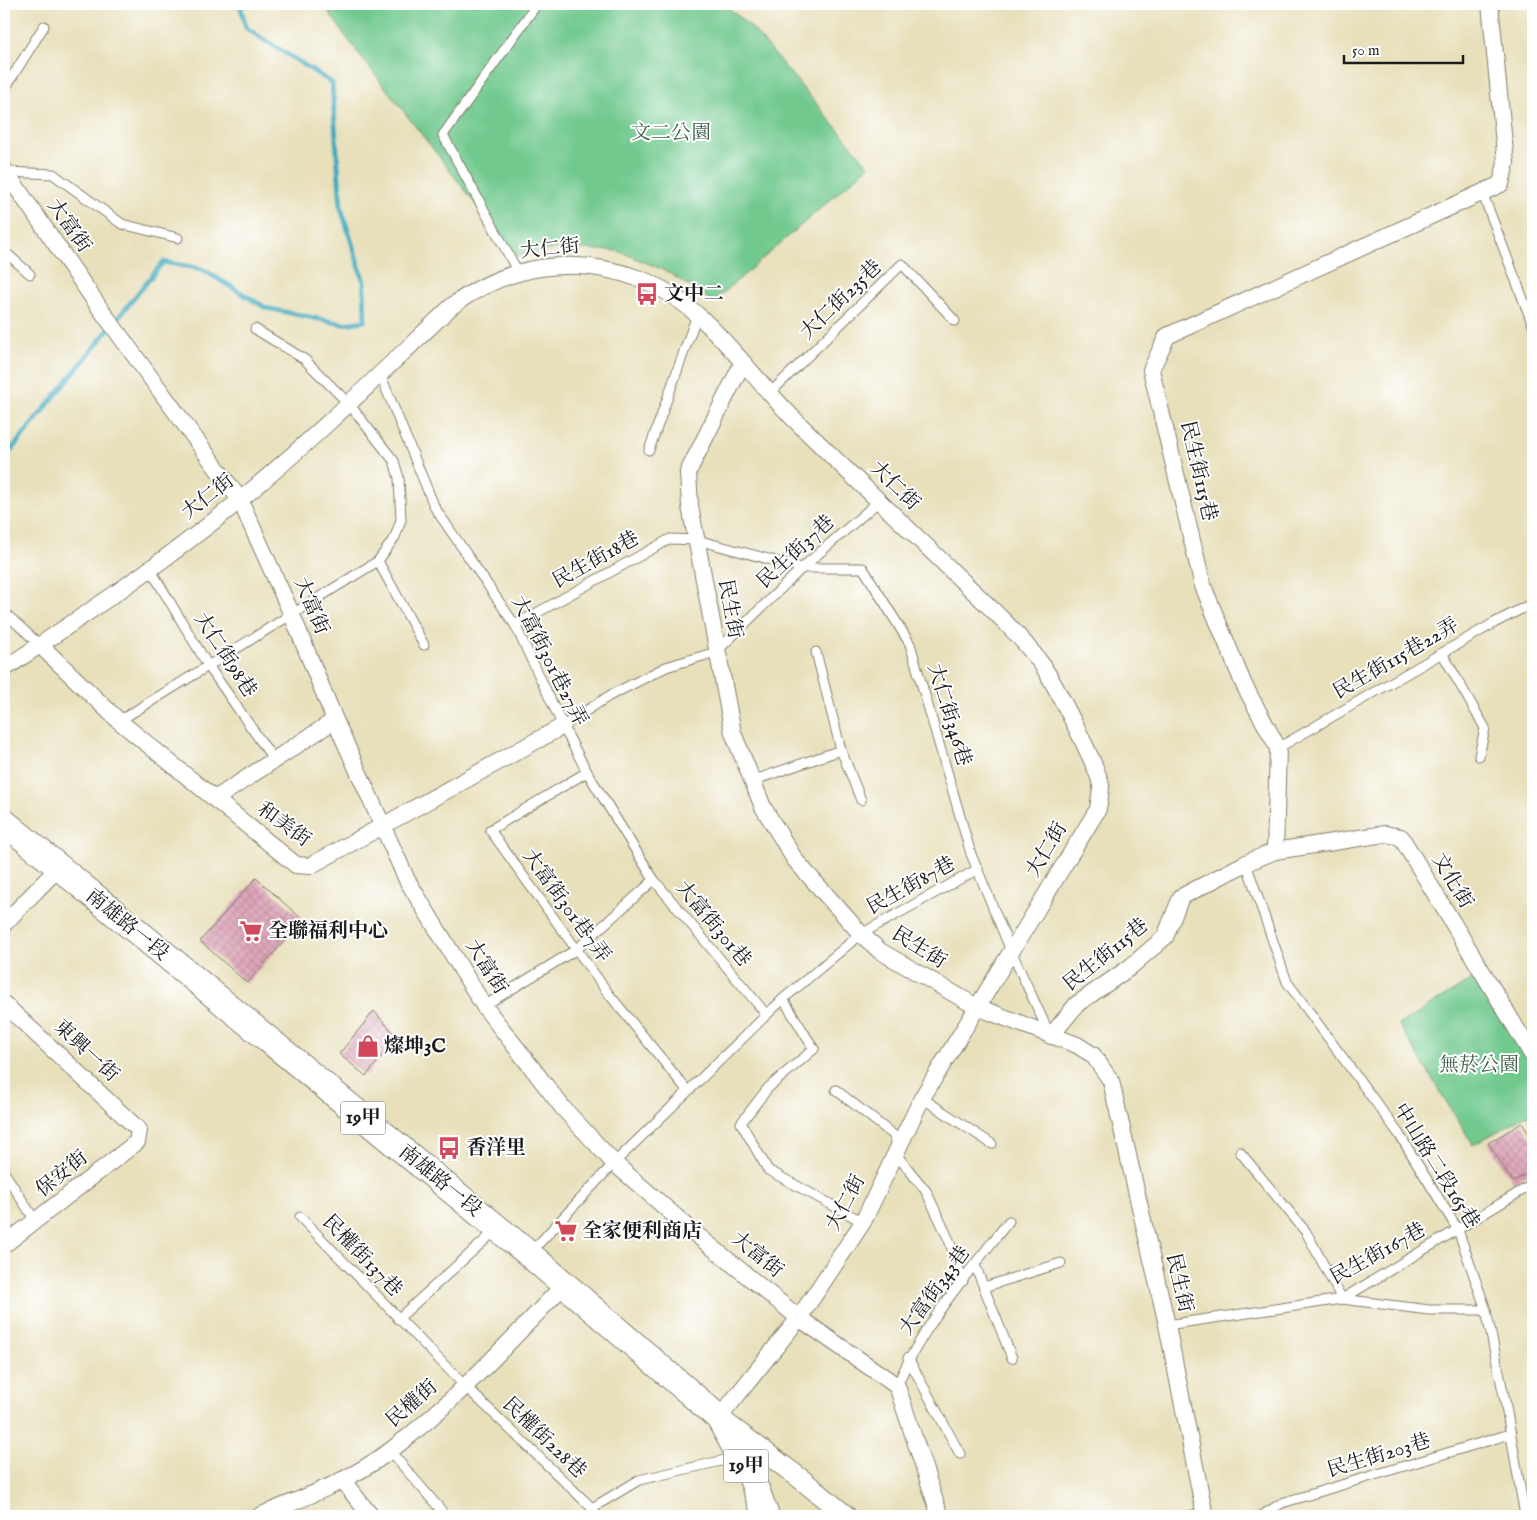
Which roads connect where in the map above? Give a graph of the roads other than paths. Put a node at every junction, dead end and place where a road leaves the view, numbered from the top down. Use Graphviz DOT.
graph roads {
  1 [pos="537,4"];
  2 [pos="1490,4"];
  3 [pos="44,26"];
  4 [pos="4,90"];
  5 [pos="4,172"];
  6 [pos="1482,192"];
  7 [pos="178,238"];
  8 [pos="4,251"];
  9 [pos="518,272"];
  10 [pos="30,274"];
  11 [pos="697,315"];
  12 [pos="955,321"];
  13 [pos="1533,326"];
  14 [pos="255,329"];
  15 [pos="742,364"];
  16 [pos="380,374"];
  17 [pos="770,394"];
  18 [pos="349,404"];
  19 [pos="648,450"];
  20 [pos="240,500"];
  21 [pos="879,501"];
  22 [pos="697,540"];
  23 [pos="378,561"];
  24 [pos="149,568"];
  25 [pos="802,568"];
  26 [pos="1533,603"];
  27 [pos="4,612"];
  28 [pos="292,614"];
  29 [pos="515,625"];
  30 [pos="40,645"];
  31 [pos="424,645"];
  32 [pos="716,652"];
  33 [pos="816,652"];
  34 [pos="1442,653"];
  35 [pos="209,667"];
  36 [pos="4,669"];
  37 [pos="335,720"];
  38 [pos="119,721"];
  39 [pos="563,726"];
  40 [pos="1278,748"];
  41 [pos="841,750"];
  42 [pos="1479,756"];
  43 [pos="274,760"];
  44 [pos="588,772"];
  45 [pos="752,781"];
  46 [pos="215,799"];
  47 [pos="861,800"];
  48 [pos="4,822"];
  49 [pos="380,826"];
  50 [pos="1275,851"];
  51 [pos="1246,862"];
  52 [pos="58,868"];
  53 [pos="978,869"];
  54 [pos="654,880"];
  55 [pos="4,924"];
  56 [pos="861,934"];
  57 [pos="577,949"];
  58 [pos="1011,951"];
  59 [pos="783,999"];
  60 [pos="4,1004"];
  61 [pos="484,1006"];
  62 [pos="977,1007"];
  63 [pos="766,1014"];
  64 [pos="1051,1036"];
  65 [pos="1533,1056"];
  66 [pos="687,1090"];
  67 [pos="836,1090"];
  68 [pos="922,1098"];
  69 [pos="139,1130"];
  70 [pos="992,1144"];
  71 [pos="1240,1152"];
  72 [pos="895,1153"];
  73 [pos="614,1162"];
  74 [pos="4,1172"];
  75 [pos="1533,1184"];
  76 [pos="300,1217"];
  77 [pos="1009,1220"];
  78 [pos="36,1222"];
  79 [pos="863,1222"];
  80 [pos="498,1229"];
  81 [pos="1458,1230"];
  82 [pos="6,1240"];
  83 [pos="529,1254"];
  84 [pos="1061,1262"];
  85 [pos="975,1264"];
  86 [pos="962,1281"];
  87 [pos="564,1284"];
  88 [pos="984,1287"];
  89 [pos="1342,1299"];
  90 [pos="1486,1310"];
  91 [pos="799,1318"];
  92 [pos="398,1319"];
  93 [pos="1167,1325"];
  94 [pos="908,1358"];
  95 [pos="1012,1358"];
  96 [pos="466,1386"];
  97 [pos="897,1386"];
  98 [pos="719,1418"];
  99 [pos="1510,1434"];
  100 [pos="390,1450"];
  101 [pos="960,1454"];
  102 [pos="741,1456"];
  103 [pos="342,1480"];
  104 [pos="592,1508"];
  105 [pos="441,1510"];
  106 [pos="1199,1515"];
  107 [pos="259,1516"];
  108 [pos="371,1516"];
  109 [pos="597,1516"];
  110 [pos="766,1516"];
  111 [pos="846,1516"];
  112 [pos="940,1516"];
  113 [pos="1261,1516"];
  114 [pos="1526,1516"];
  1 -- 9 [label="lane"];
  2 -- 6 [label="street, 民生街115巷"];
  3 -- 4 [label="lane"];
  5 -- 7 [label="lane"];
  5 -- 20 [label="street, 大富街"];
  6 -- 13 [label="lane"];
  6 -- 40 [label="street, 民生街115巷"];
  8 -- 10 [label="lane"];
  9 -- 11 [label="street, 大仁街"];
  9 -- 16 [label="street, 大仁街"];
  11 -- 15 [label="street, 大仁街"];
  11 -- 19 [label="lane"];
  12 -- 17 [label="lane, 大仁街235巷"];
  14 -- 18 [label="lane"];
  15 -- 17 [label="street, 大仁街"];
  15 -- 22 [label="street, 民生街"];
  16 -- 18 [label="street, 大仁街"];
  16 -- 29 [label="lane, 大富街301巷27弄"];
  17 -- 21 [label="street, 大仁街"];
  18 -- 20 [label="street, 大仁街"];
  18 -- 23 [label="lane"];
  20 -- 24 [label="street, 大仁街"];
  20 -- 28 [label="street, 大富街"];
  21 -- 25 [label="lane, 民生街37巷"];
  21 -- 58 [label="street, 大仁街"];
  22 -- 25 [label="lane, 大仁街346巷"];
  22 -- 29 [label="lane, 民生街18巷"];
  22 -- 32 [label="street, 民生街"];
  23 -- 28 [label="lane"];
  23 -- 31 [label="lane"];
  24 -- 30 [label="street, 大仁街"];
  24 -- 35 [label="lane, 大仁街98巷"];
  25 -- 32 [label="lane, 民生街37巷"];
  25 -- 53 [label="lane, 大仁街346巷"];
  26 -- 34 [label="lane, 民生街115巷22弄"];
  27 -- 30 [label="lane"];
  28 -- 35 [label="lane"];
  28 -- 37 [label="street, 大富街"];
  29 -- 39 [label="lane, 大富街301巷27弄"];
  30 -- 36 [label="street, 大仁街"];
  30 -- 38 [label="street, 和美街"];
  32 -- 39 [label="lane"];
  32 -- 45 [label="street, 民生街"];
  33 -- 41 [label="lane"];
  34 -- 40 [label="lane, 民生街115巷22弄"];
  34 -- 42 [label="lane"];
  35 -- 38 [label="lane"];
  35 -- 43 [label="lane, 大仁街98巷"];
  37 -- 43 [label="street"];
  37 -- 49 [label="street, 大富街"];
  38 -- 46 [label="street, 和美街"];
  39 -- 44 [label="lane, 大富街301巷27弄"];
  39 -- 49 [label="street, 和美街"];
  40 -- 50 [label="street"];
  41 -- 45 [label="lane"];
  41 -- 47 [label="lane"];
  43 -- 46 [label="street"];
  44 -- 54 [label="lane, 大富街301巷27弄"];
  44 -- 57 [label="lane, 大富街301巷7弄"];
  45 -- 56 [label="street, 民生街"];
  46 -- 49 [label="street, 和美街"];
  48 -- 52 [label="main road, 南雄路一段 / 19甲"];
  49 -- 61 [label="street, 大富街"];
  50 -- 51 [label="street, 民生街115巷"];
  50 -- 65 [label="street, 文化街"];
  51 -- 64 [label="street, 民生街115巷"];
  51 -- 81 [label="lane, 中山路二段165巷"];
  52 -- 55 [label="street"];
  52 -- 80 [label="main road, 南雄路一段 / 19甲"];
  53 -- 56 [label="lane, 民生街87巷"];
  53 -- 58 [label="lane, 大仁街346巷"];
  54 -- 57 [label="lane, 大富街301巷"];
  54 -- 63 [label="lane, 大富街301巷"];
  56 -- 59 [label="lane"];
  56 -- 62 [label="street, 民生街"];
  57 -- 61 [label="lane, 大富街301巷"];
  57 -- 66 [label="lane, 大富街301巷7弄"];
  58 -- 62 [label="street, 大仁街"];
  58 -- 64 [label="lane, 大仁街346巷"];
  59 -- 63 [label="lane"];
  59 -- 79 [label="lane"];
  60 -- 69 [label="street, 東興一街"];
  61 -- 73 [label="street, 大富街"];
  62 -- 64 [label="street, 民生街"];
  62 -- 68 [label="street, 大仁街"];
  63 -- 66 [label="lane"];
  64 -- 93 [label="street, 民生街"];
  66 -- 73 [label="lane"];
  67 -- 72 [label="lane"];
  68 -- 70 [label="lane"];
  68 -- 72 [label="street, 大仁街"];
  69 -- 78 [label="street, 保安街"];
  71 -- 89 [label="lane"];
  72 -- 79 [label="street, 大仁街"];
  72 -- 86 [label="lane"];
  73 -- 83 [label="lane"];
  73 -- 91 [label="street, 大富街"];
  74 -- 78 [label="lane"];
  75 -- 81 [label="lane, 民生街167巷"];
  76 -- 92 [label="lane, 民權街137巷"];
  77 -- 85 [label="lane, 大富街343巷"];
  78 -- 82 [label="street, 保安街"];
  79 -- 91 [label="street, 大仁街"];
  80 -- 83 [label="main road, 南雄路一段 / 19甲"];
  80 -- 92 [label="lane, 民權街137巷"];
  81 -- 89 [label="lane, 民生街167巷"];
  81 -- 90 [label="lane, 中山路二段165巷"];
  83 -- 87 [label="main road, 南雄路一段 / 19甲"];
  84 -- 88 [label="lane"];
  85 -- 86 [label="lane, 大富街343巷"];
  85 -- 88 [label="lane"];
  86 -- 94 [label="lane, 大富街343巷"];
  87 -- 96 [label="street, 民權街"];
  87 -- 98 [label="main road, 南雄路一段 / 19甲"];
  88 -- 95 [label="lane"];
  89 -- 90 [label="lane"];
  89 -- 93 [label="lane, 民生街167巷"];
  90 -- 99 [label="lane, 中山路二段165巷"];
  91 -- 97 [label="street, 大富街"];
  91 -- 98 [label="street, 大仁街"];
  92 -- 96 [label="lane, 民權街137巷"];
  93 -- 106 [label="street, 民生街"];
  94 -- 97 [label="lane, 大富街343巷"];
  94 -- 101 [label="lane"];
  96 -- 100 [label="street, 民權街"];
  96 -- 104 [label="lane, 民權街228巷"];
  97 -- 112 [label="street"];
  98 -- 102 [label="main road, 南雄路一段 / 19甲"];
  98 -- 111 [label="street"];
  99 -- 113 [label="lane, 民生街203巷"];
  99 -- 114 [label="lane, 中山路二段165巷"];
  100 -- 103 [label="street, 民權街"];
  100 -- 105 [label="lane"];
  102 -- 104 [label="lane"];
  102 -- 110 [label="main road, 南雄路一段 / 19甲"];
  103 -- 107 [label="street, 民權街"];
  103 -- 108 [label="street"];
  104 -- 109 [label="lane, 民權街228巷"];
}
